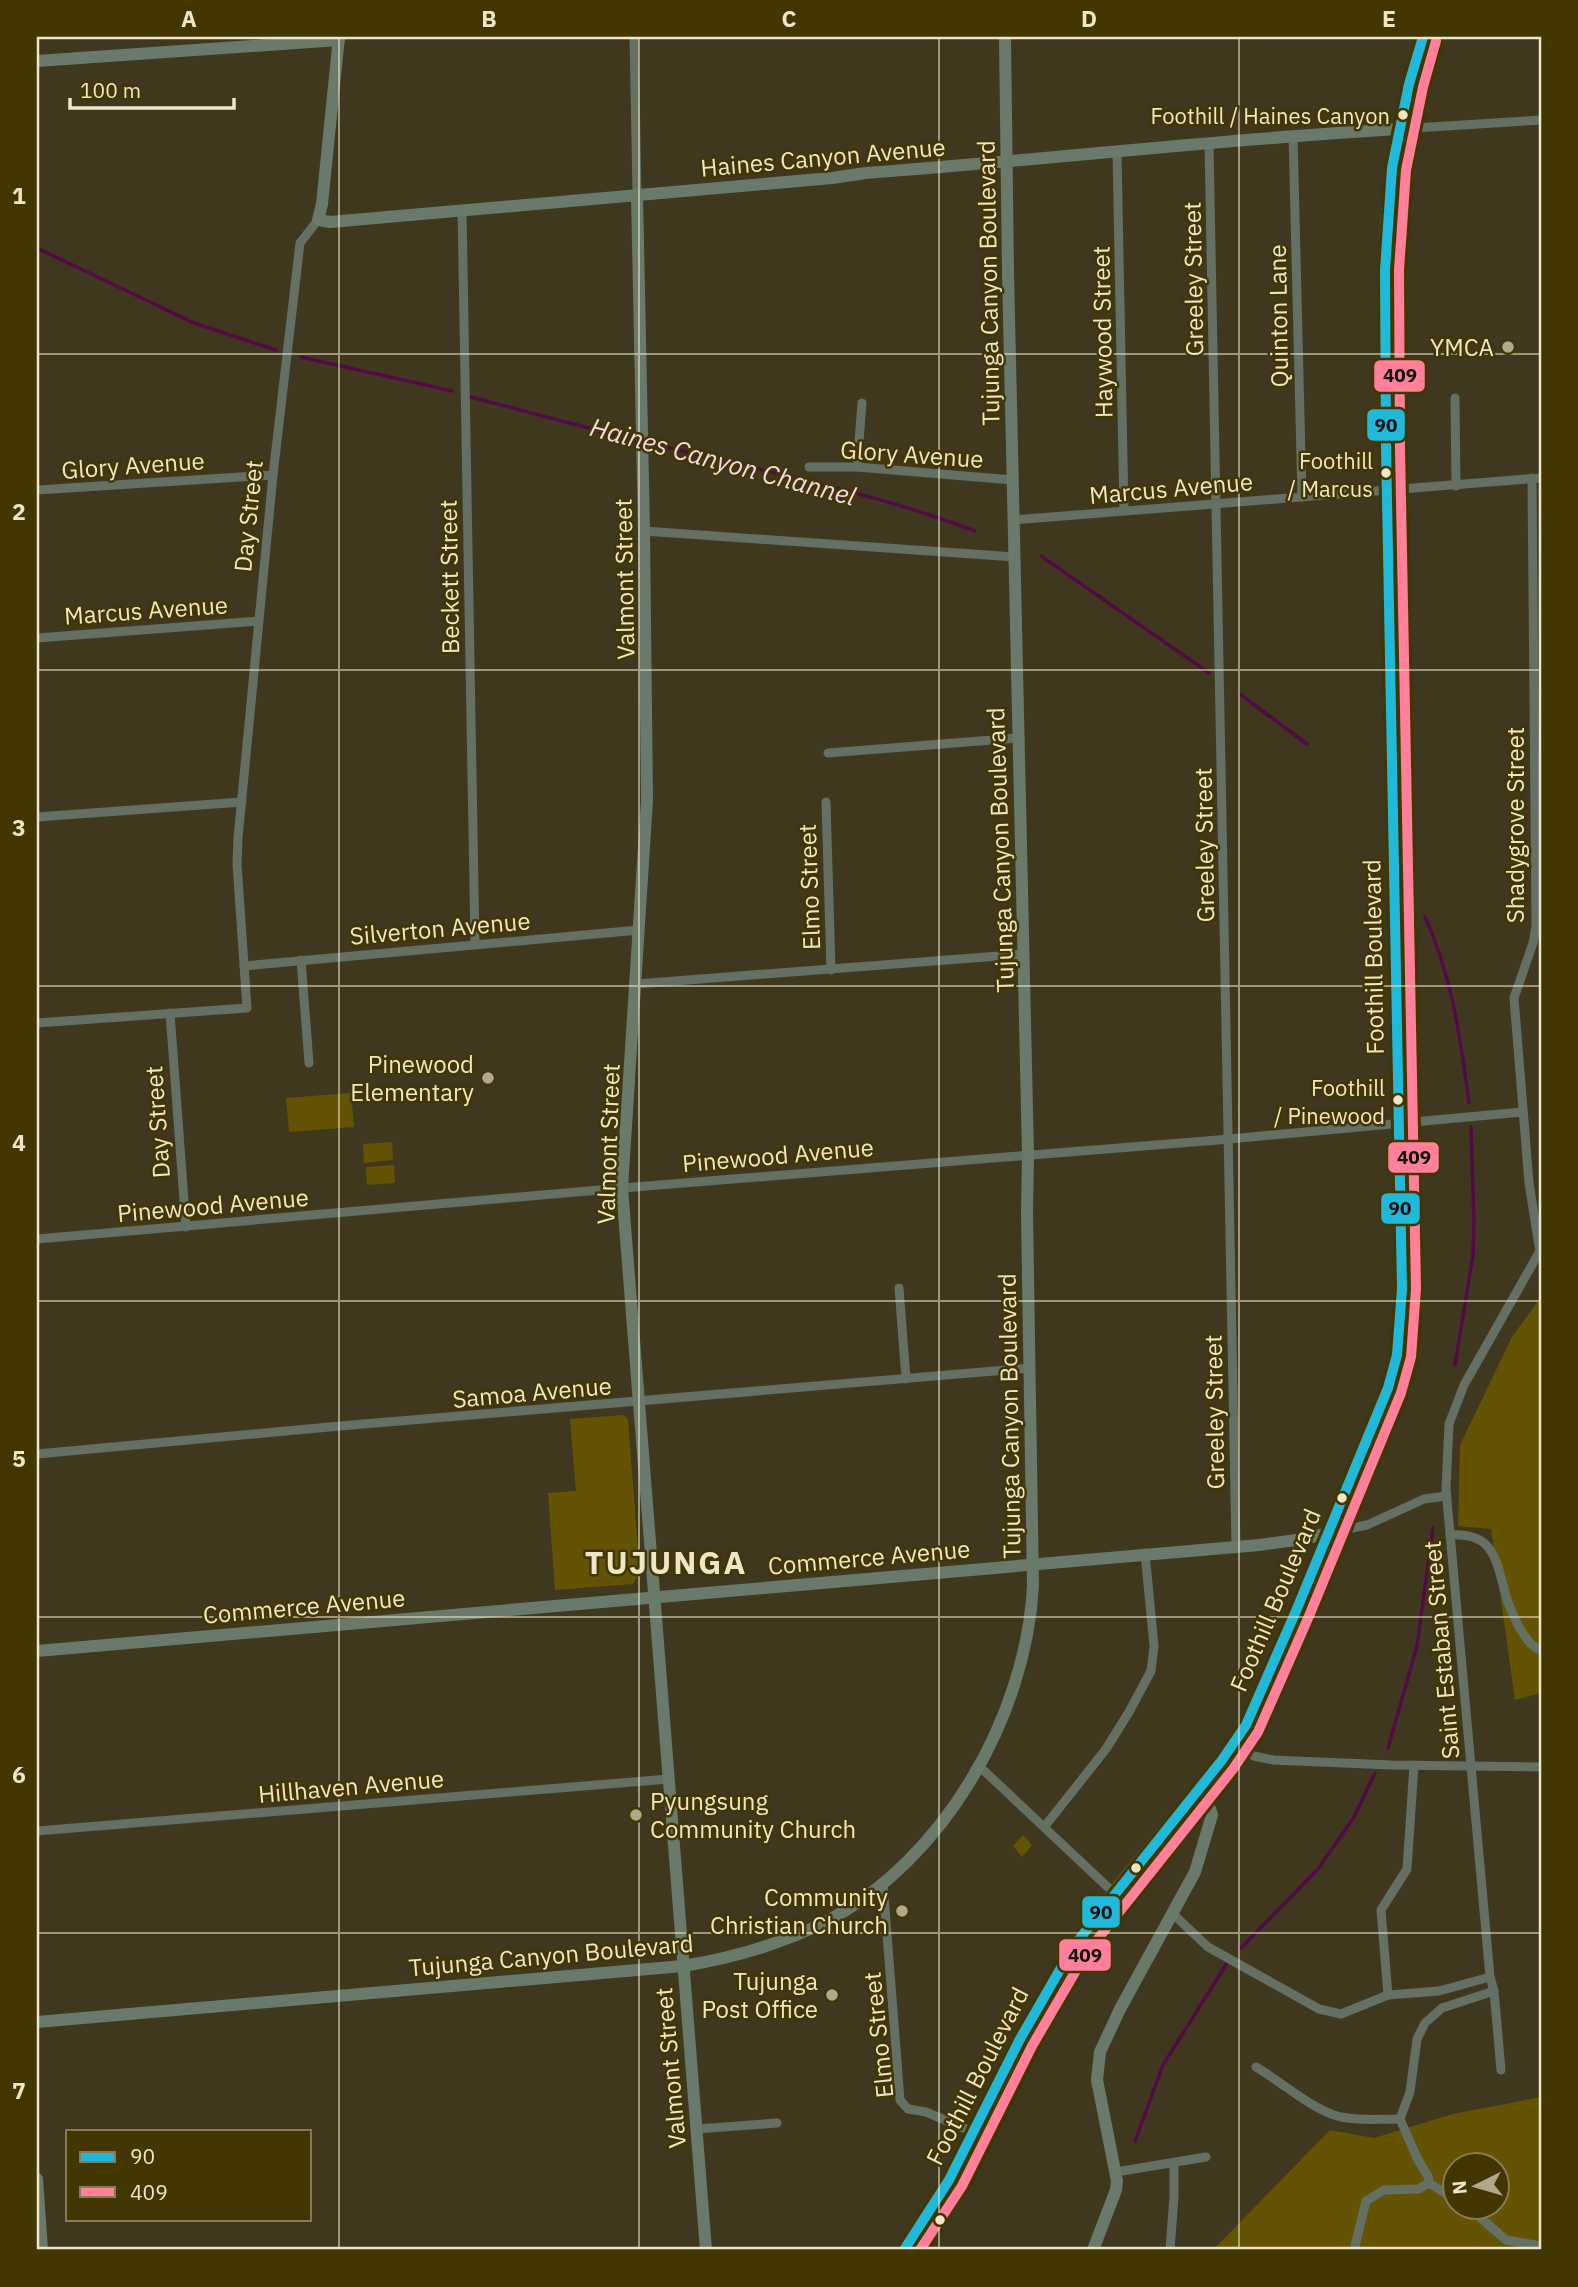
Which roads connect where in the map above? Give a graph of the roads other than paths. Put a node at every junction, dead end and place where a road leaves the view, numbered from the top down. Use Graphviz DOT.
graph roads {
  1 [pos="634,37"];
  2 [pos="1005,37"];
  3 [pos="1423,37"];
  4 [pos="339,38"];
  5 [pos="37,61"];
  6 [pos="1541,120"];
  7 [pos="1399,129"];
  8 [pos="1293,135"];
  9 [pos="1209,144"];
  10 [pos="1117,153"];
  11 [pos="1006,163"];
  12 [pos="636,194"];
  13 [pos="462,210"];
  14 [pos="318,220"];
  15 [pos="1455,398"];
  16 [pos="862,403"];
  17 [pos="809,467"];
  18 [pos="857,467"];
  19 [pos="273,475"];
  20 [pos="1536,478"];
  21 [pos="1013,480"];
  22 [pos="1456,486"];
  23 [pos="37,490"];
  24 [pos="1387,490"];
  25 [pos="1302,497"];
  26 [pos="1217,502"];
  27 [pos="1124,511"];
  28 [pos="1014,520"];
  29 [pos="644,531"];
  30 [pos="1015,557"];
  31 [pos="259,621"];
  32 [pos="37,638"];
  33 [pos="1017,738"];
  34 [pos="828,753"];
  35 [pos="242,802"];
  36 [pos="826,802"];
  37 [pos="37,817"];
  38 [pos="639,930"];
  39 [pos="475,944"];
  40 [pos="1024,954"];
  41 [pos="301,960"];
  42 [pos="244,966"];
  43 [pos="831,970"];
  44 [pos="636,984"];
  45 [pos="170,1013"];
  46 [pos="37,1023"];
  47 [pos="309,1063"];
  48 [pos="1522,1112"];
  49 [pos="1399,1124"];
  50 [pos="1228,1139"];
  51 [pos="1028,1154"];
  52 [pos="622,1188"];
  53 [pos="186,1227"];
  54 [pos="37,1239"];
  55 [pos="1541,1252"];
  56 [pos="898,1288"];
  57 [pos="1030,1368"];
  58 [pos="906,1379"];
  59 [pos="639,1403"];
  60 [pos="37,1454"];
  61 [pos="1446,1496"];
  62 [pos="1328,1534"];
  63 [pos="1450,1535"];
  64 [pos="1236,1547"];
  65 [pos="1145,1553"];
  66 [pos="1032,1564"];
  67 [pos="653,1597"];
  68 [pos="1541,1650"];
  69 [pos="37,1651"];
  70 [pos="1234,1743"];
  71 [pos="1414,1765"];
  72 [pos="979,1766"];
  73 [pos="1471,1766"];
  74 [pos="1541,1767"];
  75 [pos="669,1779"];
  76 [pos="1194,1794"];
  77 [pos="1045,1826"];
  78 [pos="37,1831"];
  79 [pos="883,1884"];
  80 [pos="1114,1893"];
  81 [pos="1173,1914"];
  82 [pos="683,1966"];
  83 [pos="1490,1977"];
  84 [pos="1494,1991"];
  85 [pos="1388,1995"];
  86 [pos="37,2022"];
  87 [pos="1256,2067"];
  88 [pos="1501,2070"];
  89 [pos="1400,2119"];
  90 [pos="777,2123"];
  91 [pos="697,2129"];
  92 [pos="975,2133"];
  93 [pos="1206,2157"];
  94 [pos="1174,2163"];
  95 [pos="1116,2172"];
  96 [pos="37,2179"];
  97 [pos="1429,2183"];
  98 [pos="1442,2192"];
  99 [pos="1482,2220"];
  100 [pos="1541,2246"];
  101 [pos="42,2250"];
  102 [pos="706,2250"];
  103 [pos="904,2250"];
  104 [pos="1093,2250"];
  105 [pos="1170,2250"];
  106 [pos="1354,2250"];
  1 -- 12 [label="street, Valmont Street"];
  2 -- 11 [label="street, Tujunga Canyon Boulevard"];
  3 -- 7 [label="main road, Foothill Boulevard"];
  4 -- 5 [label="street"];
  4 -- 14 [label="street, Day Street"];
  6 -- 7 [label="street, Haines Canyon Avenue"];
  7 -- 8 [label="street, Haines Canyon Avenue"];
  7 -- 24 [label="main road, Foothill Boulevard"];
  8 -- 9 [label="street, Haines Canyon Avenue"];
  8 -- 25 [label="street, Quinton Lane"];
  9 -- 10 [label="street, Haines Canyon Avenue"];
  9 -- 26 [label="street, Greeley Street"];
  10 -- 11 [label="street, Haines Canyon Avenue"];
  10 -- 27 [label="street, Haywood Street"];
  11 -- 12 [label="street, Haines Canyon Avenue"];
  11 -- 21 [label="street, Tujunga Canyon Boulevard"];
  12 -- 13 [label="street, Haines Canyon Avenue"];
  12 -- 29 [label="street, Valmont Street"];
  13 -- 14 [label="street, Haines Canyon Avenue"];
  13 -- 39 [label="street, Beckett Street"];
  14 -- 19 [label="street, Day Street"];
  15 -- 22 [label="street"];
  16 -- 18 [label="street"];
  17 -- 18 [label="street, Glory Avenue"];
  18 -- 21 [label="street, Glory Avenue"];
  19 -- 23 [label="street, Glory Avenue"];
  19 -- 31 [label="street, Day Street"];
  20 -- 22 [label="street, Marcus Avenue"];
  20 -- 48 [label="street, Shadygrove Street"];
  21 -- 28 [label="street, Tujunga Canyon Boulevard"];
  22 -- 24 [label="street, Marcus Avenue"];
  24 -- 25 [label="street, Marcus Avenue"];
  24 -- 49 [label="main road, Foothill Boulevard"];
  25 -- 26 [label="street, Marcus Avenue"];
  26 -- 27 [label="street, Marcus Avenue"];
  26 -- 50 [label="street, Greeley Street"];
  27 -- 28 [label="street, Marcus Avenue"];
  28 -- 30 [label="street, Tujunga Canyon Boulevard"];
  29 -- 30 [label="street"];
  29 -- 38 [label="street, Valmont Street"];
  30 -- 33 [label="street, Tujunga Canyon Boulevard"];
  31 -- 32 [label="street, Marcus Avenue"];
  31 -- 35 [label="street, Day Street"];
  33 -- 34 [label="street"];
  33 -- 40 [label="street, Tujunga Canyon Boulevard"];
  35 -- 37 [label="street"];
  35 -- 42 [label="street, Day Street"];
  36 -- 43 [label="street, Elmo Street"];
  38 -- 39 [label="street, Silverton Avenue"];
  38 -- 44 [label="street, Valmont Street"];
  39 -- 41 [label="street, Silverton Avenue"];
  40 -- 43 [label="street"];
  40 -- 51 [label="street, Tujunga Canyon Boulevard"];
  41 -- 42 [label="street, Silverton Avenue"];
  41 -- 47 [label="street"];
  42 -- 45 [label="street, Day Street"];
  43 -- 44 [label="street"];
  44 -- 52 [label="street, Valmont Street"];
  45 -- 46 [label="street"];
  45 -- 53 [label="street, Day Street"];
  48 -- 49 [label="street, Pinewood Avenue"];
  48 -- 55 [label="street, Shadygrove Street"];
  49 -- 50 [label="street, Pinewood Avenue"];
  49 -- 62 [label="main road, Foothill Boulevard"];
  50 -- 51 [label="street, Pinewood Avenue"];
  50 -- 64 [label="street, Greeley Street"];
  51 -- 52 [label="street, Pinewood Avenue"];
  51 -- 57 [label="street, Tujunga Canyon Boulevard"];
  52 -- 53 [label="street, Pinewood Avenue"];
  52 -- 59 [label="street, Valmont Street"];
  53 -- 54 [label="street, Pinewood Avenue"];
  55 -- 61 [label="street, Saint Estaban Street"];
  56 -- 58 [label="street"];
  57 -- 58 [label="street, Samoa Avenue"];
  57 -- 66 [label="street, Tujunga Canyon Boulevard"];
  58 -- 59 [label="street, Samoa Avenue"];
  59 -- 60 [label="street, Samoa Avenue"];
  59 -- 67 [label="street, Valmont Street"];
  61 -- 62 [label="street, Commerce Avenue"];
  61 -- 63 [label="street, Saint Estaban Street"];
  62 -- 64 [label="street, Commerce Avenue"];
  62 -- 70 [label="main road, Foothill Boulevard"];
  63 -- 68 [label="street"];
  63 -- 73 [label="street, Saint Estaban Street"];
  64 -- 65 [label="street, Commerce Avenue"];
  65 -- 66 [label="street, Commerce Avenue"];
  65 -- 77 [label="street"];
  66 -- 67 [label="street, Commerce Avenue"];
  66 -- 72 [label="street, Tujunga Canyon Boulevard"];
  67 -- 69 [label="street, Commerce Avenue"];
  67 -- 75 [label="street, Valmont Street"];
  70 -- 71 [label="street"];
  70 -- 76 [label="main road, Foothill Boulevard"];
  71 -- 73 [label="street"];
  71 -- 85 [label="street"];
  72 -- 77 [label="street"];
  72 -- 79 [label="street, Tujunga Canyon Boulevard"];
  73 -- 74 [label="street"];
  73 -- 83 [label="street, Saint Estaban Street"];
  75 -- 78 [label="street, Hillhaven Avenue"];
  75 -- 82 [label="street, Valmont Street"];
  76 -- 80 [label="main road, Foothill Boulevard"];
  76 -- 81 [label="street"];
  77 -- 80 [label="street"];
  79 -- 82 [label="street, Tujunga Canyon Boulevard"];
  79 -- 92 [label="street, Elmo Street"];
  80 -- 92 [label="main road, Foothill Boulevard"];
  81 -- 85 [label="street"];
  81 -- 95 [label="street"];
  82 -- 86 [label="street, Tujunga Canyon Boulevard"];
  82 -- 91 [label="street, Valmont Street"];
  83 -- 84 [label="street, Saint Estaban Street"];
  83 -- 85 [label="street"];
  84 -- 88 [label="street, Saint Estaban Street"];
  84 -- 89 [label="street"];
  87 -- 89 [label="street"];
  89 -- 97 [label="street"];
  90 -- 91 [label="street"];
  91 -- 102 [label="street, Valmont Street"];
  92 -- 103 [label="main road, Foothill Boulevard"];
  93 -- 94 [label="street"];
  94 -- 95 [label="street"];
  94 -- 105 [label="street"];
  95 -- 104 [label="street"];
  96 -- 101 [label="street"];
  97 -- 98 [label="street"];
  97 -- 106 [label="street"];
  99 -- 100 [label="street"];
}
